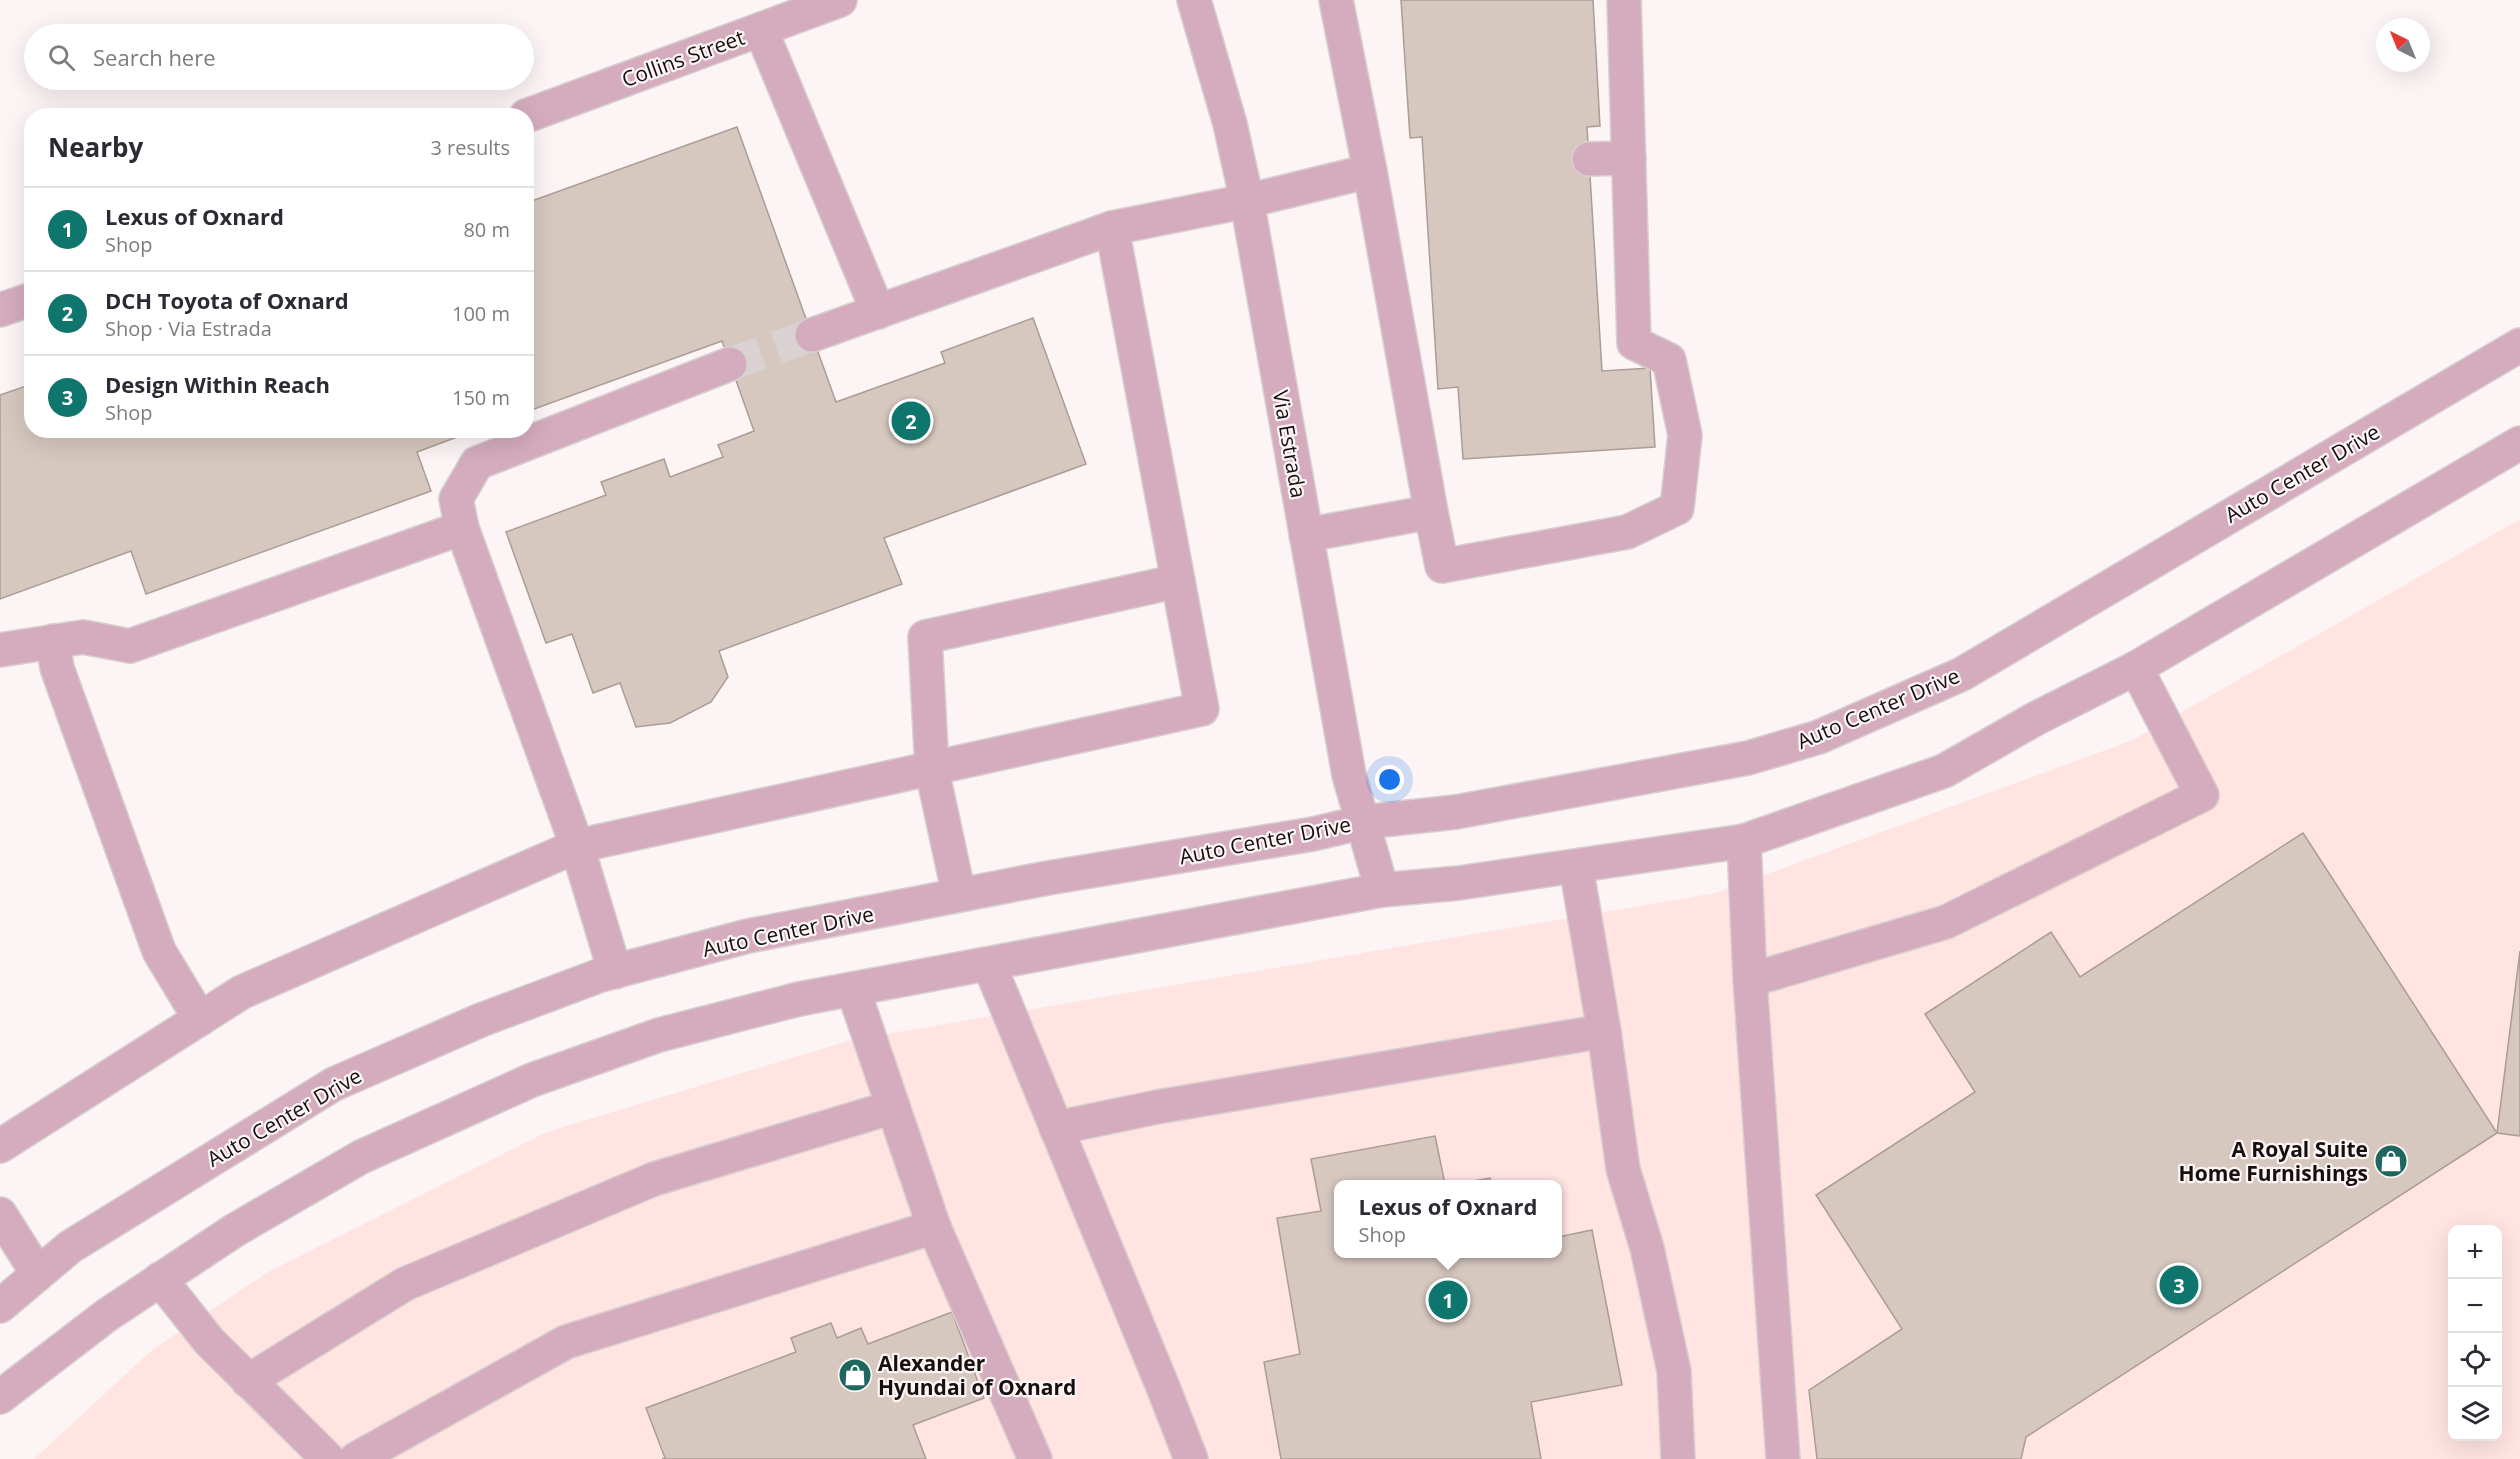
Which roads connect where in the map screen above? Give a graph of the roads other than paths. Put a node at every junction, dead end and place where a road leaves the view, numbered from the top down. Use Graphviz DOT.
graph roads {
  1 [pos="840,0"];
  2 [pos="1194,0"];
  3 [pos="1336,0"];
  4 [pos="1624,0"];
  5 [pos="761,30"];
  6 [pos="534,113"];
  7 [pos="1629,158"];
  8 [pos="1589,159"];
  9 [pos="1370,171"];
  10 [pos="1247,201"];
  11 [pos="1112,228"];
  12 [pos="24,302"];
  13 [pos="0,310"];
  14 [pos="878,312"];
  15 [pos="812,335"];
  16 [pos="2520,345"];
  17 [pos="730,364"];
  18 [pos="2520,443"];
  19 [pos="1431,512"];
  20 [pos="462,528"];
  21 [pos="1306,535"];
  22 [pos="1178,581"];
  23 [pos="53,641"];
  24 [pos="0,650"];
  25 [pos="2136,668"];
  26 [pos="932,770"];
  27 [pos="1364,822"];
  28 [pos="1744,841"];
  29 [pos="577,846"];
  30 [pos="1576,866"];
  31 [pos="1382,890"];
  32 [pos="959,895"];
  33 [pos="989,964"];
  34 [pos="615,972"];
  35 [pos="1750,980"];
  36 [pos="853,989"];
  37 [pos="200,1018"];
  38 [pos="1604,1031"];
  39 [pos="893,1107"];
  40 [pos="1056,1128"];
  41 [pos="0,1146"];
  42 [pos="0,1214"];
  43 [pos="934,1227"];
  44 [pos="38,1274"];
  45 [pos="160,1279"];
  46 [pos="0,1306"];
  47 [pos="248,1381"];
  48 [pos="0,1397"];
  49 [pos="328,1459"];
  50 [pos="356,1459"];
  51 [pos="1035,1459"];
  52 [pos="1191,1459"];
  53 [pos="1678,1459"];
  54 [pos="1782,1459"];
  1 -- 5 [label="street, Collins Street"];
  2 -- 10 [label="street, Via Estrada"];
  3 -- 9 [label="street"];
  4 -- 7 [label="street"];
  5 -- 6 [label="street, Collins Street"];
  5 -- 14 [label="street"];
  7 -- 8 [label="street"];
  7 -- 19 [label="street"];
  9 -- 10 [label="street"];
  9 -- 19 [label="street"];
  10 -- 11 [label="street"];
  10 -- 21 [label="street, Via Estrada"];
  11 -- 14 [label="street"];
  11 -- 22 [label="street"];
  12 -- 13 [label="street"];
  14 -- 15 [label="street"];
  16 -- 27 [label="street, Auto Center Drive"];
  17 -- 20 [label="street"];
  18 -- 25 [label="street"];
  19 -- 21 [label="street"];
  20 -- 23 [label="street"];
  20 -- 29 [label="street"];
  21 -- 27 [label="street, Via Estrada"];
  22 -- 26 [label="street"];
  22 -- 26 [label="street"];
  23 -- 24 [label="street"];
  23 -- 37 [label="street"];
  25 -- 28 [label="street"];
  25 -- 35 [label="street"];
  26 -- 29 [label="street"];
  26 -- 32 [label="street"];
  27 -- 31 [label="street, Via Estrada"];
  27 -- 32 [label="street, Auto Center Drive"];
  28 -- 30 [label="street"];
  28 -- 35 [label="street"];
  29 -- 34 [label="street"];
  29 -- 37 [label="street"];
  30 -- 31 [label="street"];
  30 -- 38 [label="street"];
  31 -- 33 [label="street"];
  32 -- 34 [label="street, Auto Center Drive"];
  33 -- 36 [label="street"];
  33 -- 40 [label="street"];
  34 -- 44 [label="street, Auto Center Drive"];
  35 -- 54 [label="street"];
  36 -- 39 [label="street"];
  36 -- 45 [label="street"];
  37 -- 41 [label="street"];
  38 -- 40 [label="street"];
  38 -- 53 [label="street"];
  39 -- 43 [label="street"];
  39 -- 47 [label="street"];
  40 -- 52 [label="street"];
  42 -- 44 [label="street"];
  43 -- 50 [label="street"];
  43 -- 51 [label="street"];
  44 -- 46 [label="street, Auto Center Drive"];
  45 -- 47 [label="street"];
  45 -- 48 [label="street"];
  47 -- 49 [label="street"];
}
